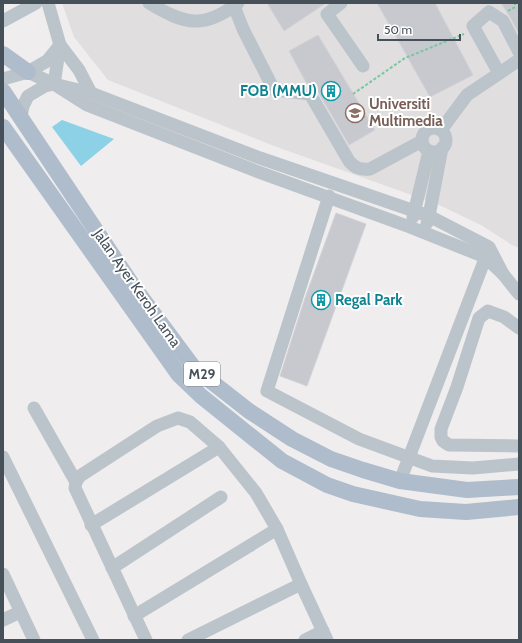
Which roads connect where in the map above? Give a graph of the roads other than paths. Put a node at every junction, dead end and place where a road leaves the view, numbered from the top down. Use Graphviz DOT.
graph roads {
  1 [pos="36,3"];
  2 [pos="48,3"];
  3 [pos="149,3"];
  4 [pos="342,3"];
  5 [pos="236,4"];
  6 [pos="3,21"];
  7 [pos="60,45"];
  8 [pos="519,52"];
  9 [pos="3,54"];
  10 [pos="519,60"];
  11 [pos="363,66"];
  12 [pos="28,72"];
  13 [pos="499,73"];
  14 [pos="3,79"];
  15 [pos="54,84"];
  16 [pos="3,91"];
  17 [pos="91,93"];
  18 [pos="21,117"];
  19 [pos="3,127"];
  20 [pos="441,130"];
  21 [pos="431,147"];
  22 [pos="329,196"];
  23 [pos="416,211"];
  24 [pos="430,216"];
  25 [pos="410,227"];
  26 [pos="423,232"];
  27 [pos="487,252"];
  28 [pos="519,294"];
  29 [pos="519,328"];
  30 [pos="446,360"];
  31 [pos="464,366"];
  32 [pos="438,382"];
  33 [pos="457,387"];
  34 [pos="34,408"];
  35 [pos="519,446"];
  36 [pos="219,447"];
  37 [pos="3,457"];
  38 [pos="408,458"];
  39 [pos="519,464"];
  40 [pos="400,481"];
  41 [pos="76,482"];
  42 [pos="519,487"];
  43 [pos="221,497"];
  44 [pos="519,507"];
  45 [pos="420,509"];
  46 [pos="91,524"];
  47 [pos="277,529"];
  48 [pos="112,568"];
  49 [pos="3,574"];
  50 [pos="301,584"];
  51 [pos="20,612"];
  52 [pos="134,616"];
  53 [pos="3,620"];
  54 [pos="325,635"];
  55 [pos="34,640"];
  56 [pos="93,640"];
  57 [pos="146,640"];
  58 [pos="188,640"];
  59 [pos="305,640"];
  1 -- 6 [label="street"];
  2 -- 7 [label="street"];
  3 -- 5 [label="street"];
  4 -- 11 [label="street"];
  5 -- 21 [label="street"];
  7 -- 12 [label="street"];
  7 -- 15 [label="street"];
  7 -- 17 [label="street"];
  8 -- 13 [label="street"];
  9 -- 12 [label="main road"];
  10 -- 13 [label="street"];
  12 -- 14 [label="street"];
  12 -- 15 [label="street"];
  13 -- 20 [label="street"];
  15 -- 17 [label="street"];
  15 -- 18 [label="street"];
  15 -- 22 [label="street"];
  16 -- 18 [label="main road, Jalan Ayer Keroh Lama / M29"];
  17 -- 23 [label="street"];
  18 -- 40 [label="main road, Jalan Ayer Keroh Lama / M29"];
  19 -- 45 [label="main road, Jalan Ayer Keroh Lama / M29"];
  20 -- 21 [label="street"];
  20 -- 21 [label="street"];
  21 -- 23 [label="street"];
  21 -- 24 [label="street"];
  22 -- 25 [label="street"];
  22 -- 38 [label="street"];
  23 -- 24 [label="street"];
  23 -- 25 [label="street"];
  24 -- 26 [label="street"];
  24 -- 27 [label="street"];
  25 -- 26 [label="street"];
  26 -- 27 [label="street"];
  27 -- 28 [label="street"];
  27 -- 30 [label="street"];
  29 -- 31 [label="street"];
  30 -- 31 [label="street"];
  30 -- 32 [label="street"];
  31 -- 33 [label="street"];
  32 -- 33 [label="street"];
  32 -- 38 [label="street"];
  33 -- 35 [label="street"];
  34 -- 41 [label="street"];
  36 -- 41 [label="street"];
  36 -- 46 [label="street"];
  36 -- 47 [label="street"];
  37 -- 56 [label="street"];
  38 -- 39 [label="street"];
  38 -- 40 [label="street"];
  40 -- 42 [label="main road, Jalan Ayer Keroh Lama / M29"];
  40 -- 45 [label="main road"];
  41 -- 46 [label="street"];
  43 -- 48 [label="street"];
  44 -- 45 [label="main road, Jalan Ayer Keroh Lama / M29"];
  46 -- 48 [label="street"];
  47 -- 50 [label="street"];
  47 -- 52 [label="street"];
  48 -- 52 [label="street"];
  49 -- 51 [label="street"];
  50 -- 54 [label="street"];
  50 -- 58 [label="street"];
  51 -- 53 [label="street"];
  51 -- 55 [label="street"];
  52 -- 57 [label="street"];
  54 -- 59 [label="street"];
}
